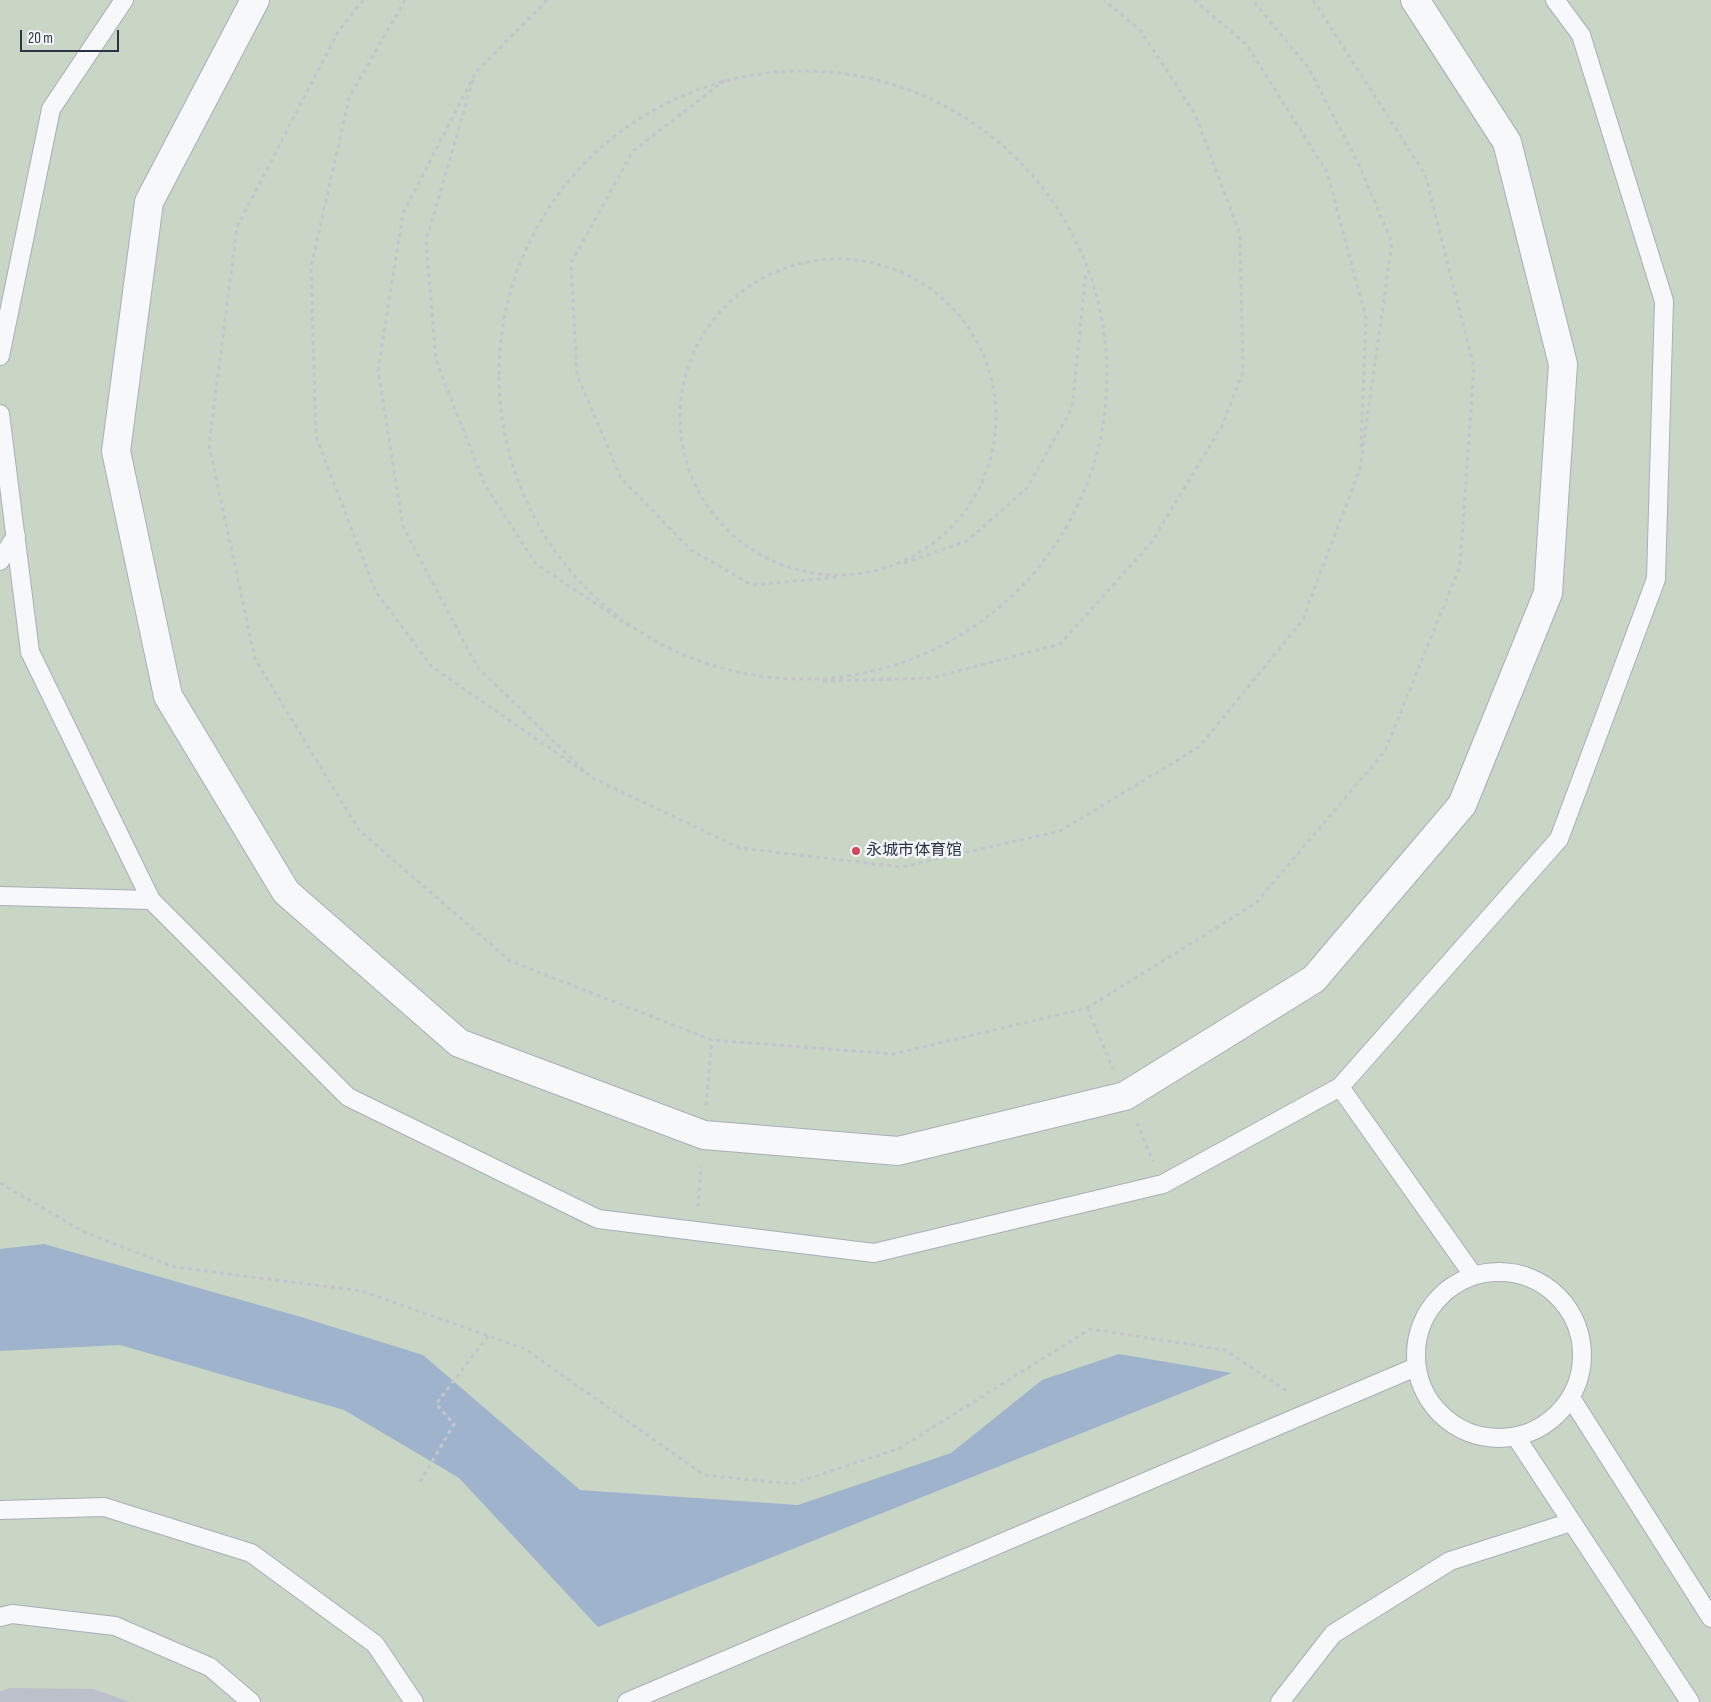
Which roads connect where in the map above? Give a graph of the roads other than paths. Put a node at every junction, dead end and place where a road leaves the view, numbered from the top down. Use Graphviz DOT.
graph roads {
  1 [pos="124,0"];
  2 [pos="256,0"];
  3 [pos="1415,0"];
  4 [pos="1555,0"];
  5 [pos="0,356"];
  6 [pos="0,414"];
  7 [pos="16,536"];
  8 [pos="0,561"];
  9 [pos="0,896"];
  10 [pos="152,900"];
  11 [pos="1340,1087"];
  12 [pos="1473,1275"];
  13 [pos="1416,1367"];
  14 [pos="1571,1398"];
  15 [pos="1516,1437"];
  16 [pos="0,1510"];
  17 [pos="1572,1522"];
  18 [pos="0,1617"];
  19 [pos="1711,1618"];
  20 [pos="251,1702"];
  21 [pos="414,1702"];
  22 [pos="627,1702"];
  23 [pos="1280,1702"];
  24 [pos="1690,1702"];
  1 -- 5 [label="lane"];
  2 -- 3 [label="street"];
  4 -- 11 [label="lane"];
  6 -- 7 [label="lane"];
  7 -- 8 [label="lane"];
  7 -- 10 [label="lane"];
  9 -- 10 [label="lane"];
  10 -- 11 [label="lane"];
  11 -- 12 [label="lane"];
  12 -- 13 [label="lane"];
  12 -- 14 [label="lane"];
  13 -- 15 [label="lane"];
  13 -- 22 [label="lane"];
  14 -- 15 [label="lane"];
  14 -- 19 [label="lane"];
  15 -- 17 [label="lane"];
  16 -- 21 [label="lane"];
  17 -- 23 [label="lane"];
  17 -- 24 [label="lane"];
  18 -- 20 [label="lane"];
}
